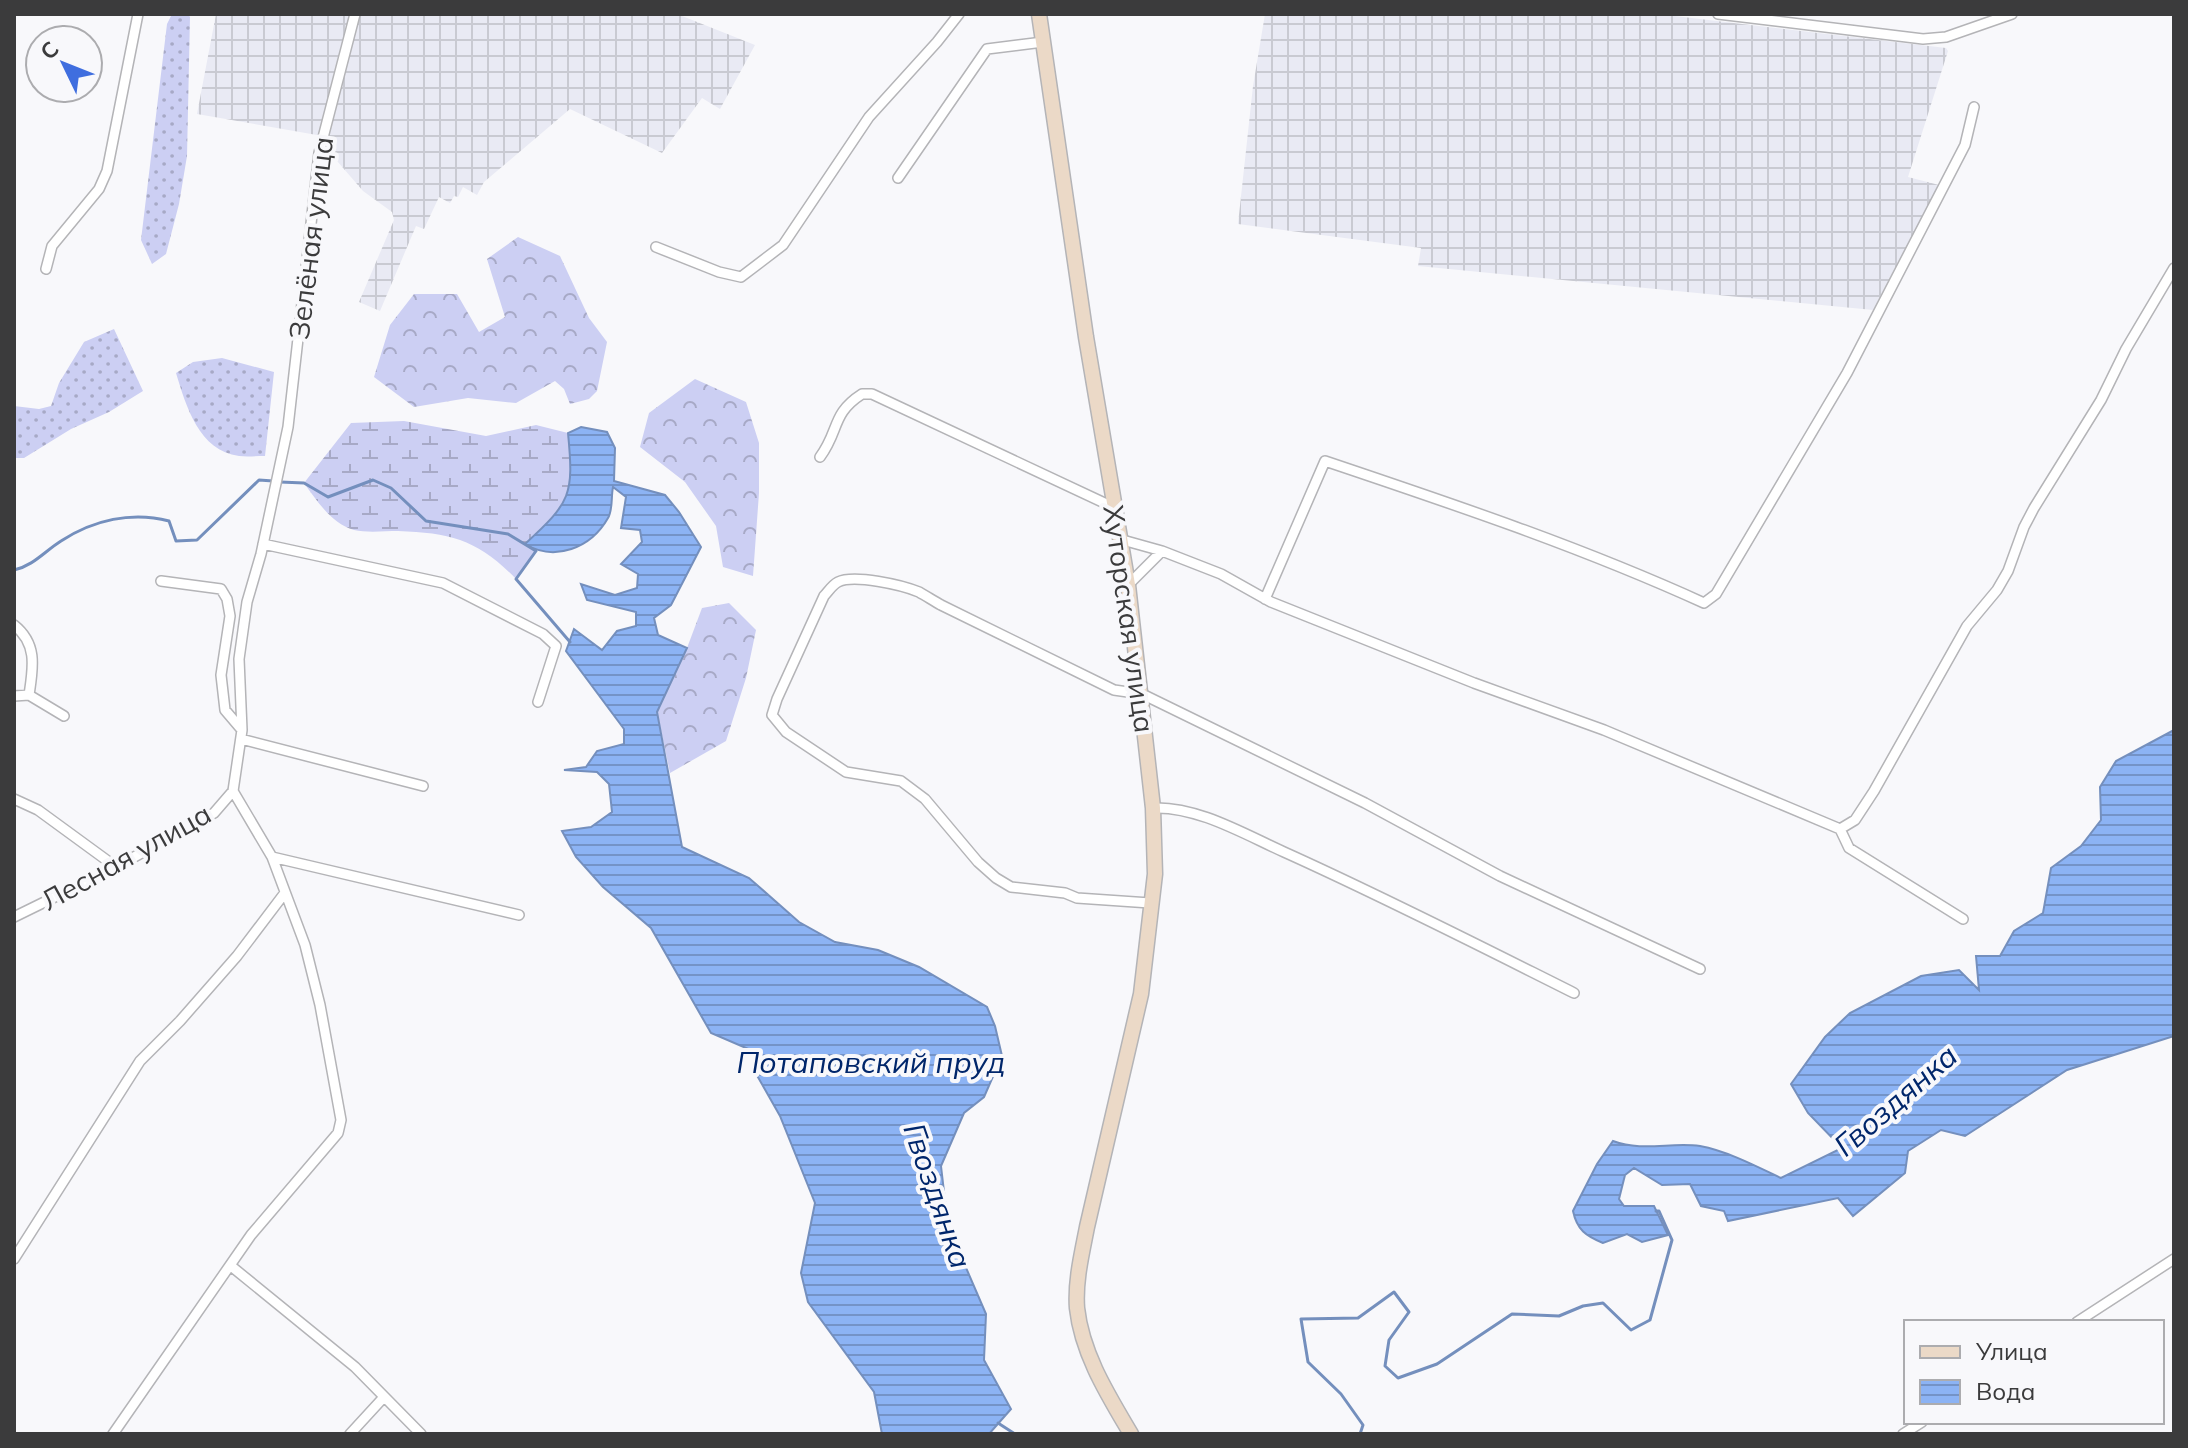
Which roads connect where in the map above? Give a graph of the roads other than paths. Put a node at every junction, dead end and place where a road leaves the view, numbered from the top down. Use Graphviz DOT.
graph roads {
  1 [pos="138,14"];
  2 [pos="355,14"];
  3 [pos="959,14"];
  4 [pos="1039,14"];
  5 [pos="1718,14"];
  6 [pos="2012,14"];
  7 [pos="1043,42"];
  8 [pos="1974,107"];
  9 [pos="898,178"];
  10 [pos="656,247"];
  11 [pos="2174,268"];
  12 [pos="46,269"];
  13 [pos="820,457"];
  14 [pos="1113,507"];
  15 [pos="1119,539"];
  16 [pos="263,544"];
  17 [pos="1162,551"];
  18 [pos="161,581"];
  19 [pos="1128,585"];
  20 [pos="1265,599"];
  21 [pos="14,625"];
  22 [pos="1142,694"];
  23 [pos="29,695"];
  24 [pos="14,696"];
  25 [pos="538,702"];
  26 [pos="64,716"];
  27 [pos="242,734"];
  28 [pos="423,786"];
  29 [pos="233,791"];
  30 [pos="14,799"];
  31 [pos="1153,808"];
  32 [pos="1840,829"];
  33 [pos="272,857"];
  34 [pos="116,867"];
  35 [pos="284,894"];
  36 [pos="1150,903"];
  37 [pos="519,915"];
  38 [pos="14,917"];
  39 [pos="1963,919"];
  40 [pos="1700,969"];
  41 [pos="1574,993"];
  42 [pos="14,1259"];
  43 [pos="2174,1259"];
  44 [pos="231,1266"];
  45 [pos="2080,1320"];
  46 [pos="384,1397"];
  47 [pos="113,1434"];
  48 [pos="350,1434"];
  49 [pos="421,1434"];
  50 [pos="1131,1434"];
  1 -- 12 [label="street"];
  2 -- 16 [label="street, Зелёная улица"];
  3 -- 10 [label="street"];
  4 -- 7 [label="main road, Хуторская улица"];
  5 -- 6 [label="street"];
  7 -- 9 [label="street"];
  7 -- 14 [label="main road, Хуторская улица"];
  8 -- 20 [label="street"];
  11 -- 32 [label="street"];
  13 -- 14 [label="street"];
  14 -- 15 [label="main road, Хуторская улица"];
  15 -- 17 [label="street"];
  15 -- 19 [label="main road, Хуторская улица"];
  16 -- 25 [label="street"];
  16 -- 27 [label="street, Зелёная улица"];
  17 -- 19 [label="street"];
  17 -- 20 [label="street"];
  18 -- 27 [label="street"];
  19 -- 22 [label="main road, Хуторская улица"];
  20 -- 32 [label="street"];
  21 -- 23 [label="street"];
  22 -- 31 [label="main road, Хуторская улица"];
  22 -- 36 [label="street"];
  22 -- 40 [label="street"];
  23 -- 24 [label="street"];
  23 -- 26 [label="street"];
  27 -- 28 [label="street"];
  27 -- 29 [label="street, Зелёная улица"];
  29 -- 33 [label="street"];
  29 -- 34 [label="street, Лесная улица"];
  30 -- 34 [label="street"];
  31 -- 36 [label="main road, Хуторская улица"];
  31 -- 41 [label="street"];
  32 -- 39 [label="street"];
  33 -- 35 [label="street"];
  33 -- 37 [label="street"];
  34 -- 38 [label="street, Лесная улица"];
  35 -- 42 [label="street"];
  35 -- 44 [label="street"];
  36 -- 50 [label="main road, Хуторская улица"];
  43 -- 45 [label="street"];
  44 -- 46 [label="street"];
  44 -- 47 [label="street"];
  46 -- 48 [label="street"];
  46 -- 49 [label="street"];
}
